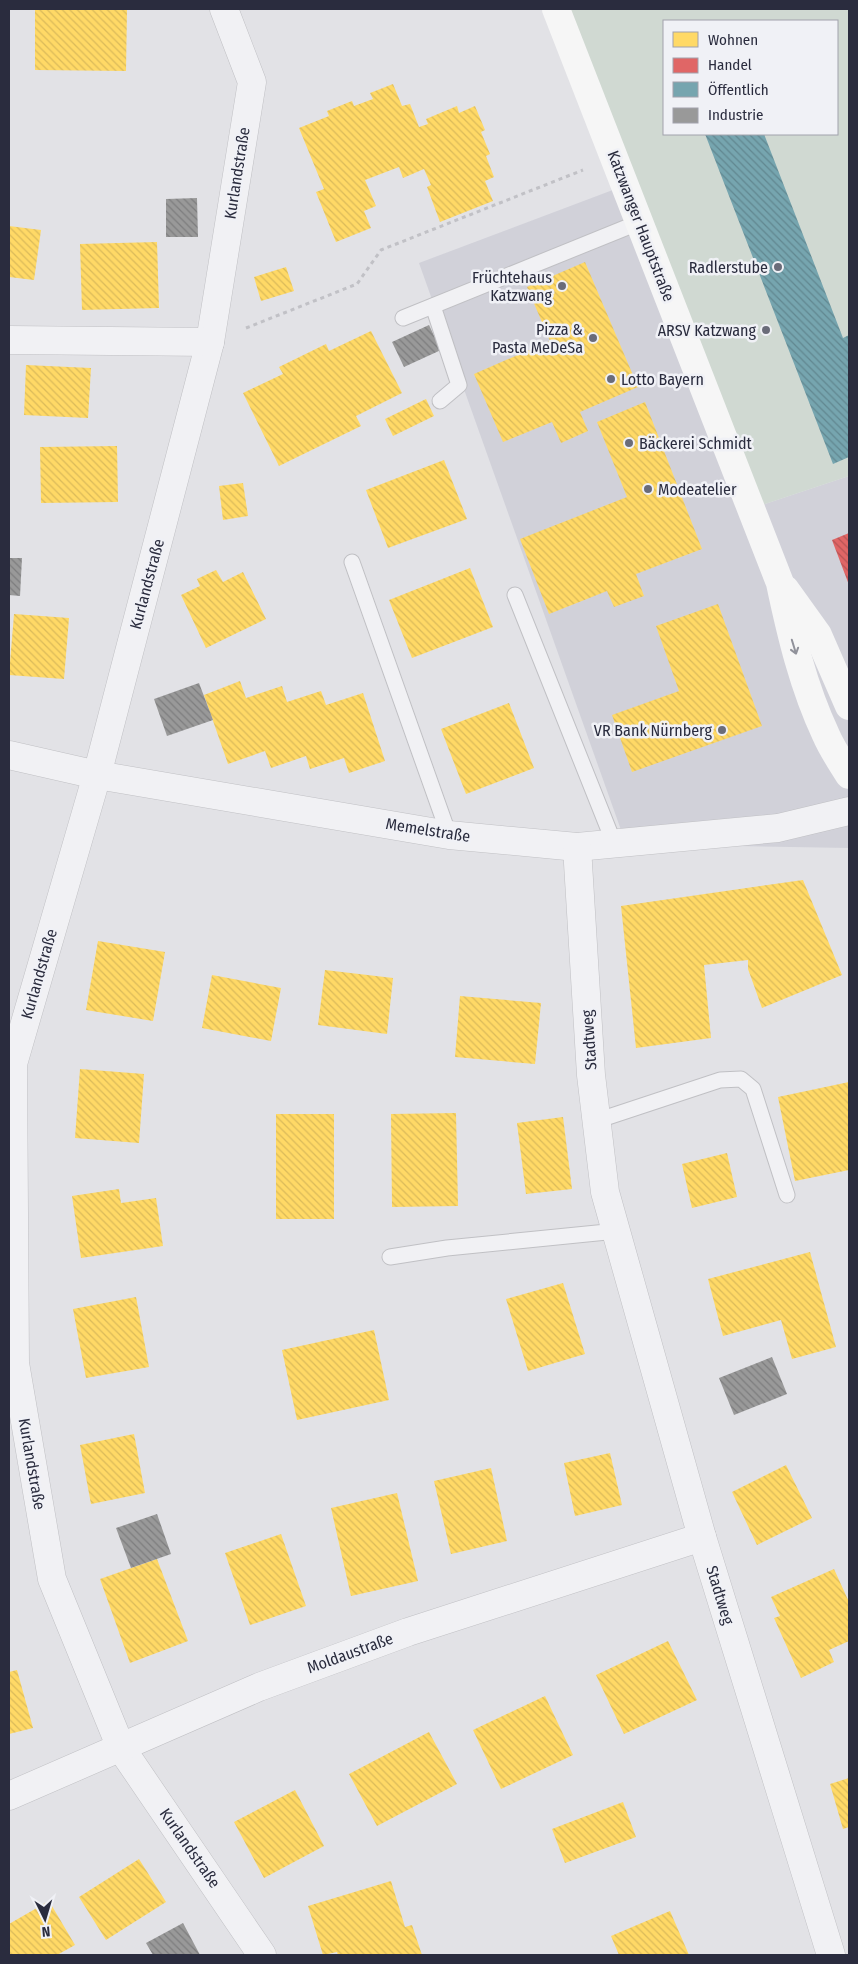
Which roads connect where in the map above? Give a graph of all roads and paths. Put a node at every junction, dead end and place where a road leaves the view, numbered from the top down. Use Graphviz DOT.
graph roads {
  1 [pos="224,9"];
  2 [pos="556,9"];
  3 [pos="614,157"];
  4 [pos="640,222"];
  5 [pos="433,306"];
  6 [pos="403,318"];
  7 [pos="9,340"];
  8 [pos="210,342"];
  9 [pos="440,401"];
  10 [pos="352,562"];
  11 [pos="780,583"];
  12 [pos="515,595"];
  13 [pos="849,706"];
  14 [pos="9,755"];
  15 [pos="97,775"];
  16 [pos="849,775"];
  17 [pos="849,811"];
  18 [pos="449,835"];
  19 [pos="614,843"];
  20 [pos="577,847"];
  21 [pos="16,1031"];
  22 [pos="596,1121"];
  23 [pos="787,1195"];
  24 [pos="617,1231"];
  25 [pos="390,1258"];
  26 [pos="12,1364"];
  27 [pos="702,1537"];
  28 [pos="121,1748"];
  29 [pos="9,1796"];
  30 [pos="262,1955"];
  31 [pos="831,1955"];
  1 -- 8 [label="street, Kurlandstraße"];
  2 -- 3 [label="main road, Katzwanger Hauptstraße"];
  3 -- 4 [label="main road, Katzwanger Hauptstraße"];
  3 -- 8 [label="path"];
  4 -- 5 [label="lane"];
  4 -- 11 [label="main road, Katzwanger Hauptstraße"];
  5 -- 6 [label="lane"];
  5 -- 9 [label="lane"];
  7 -- 8 [label="street"];
  8 -- 15 [label="street, Kurlandstraße"];
  10 -- 18 [label="lane"];
  11 -- 13 [label="main road, Katzwanger Hauptstraße"];
  11 -- 16 [label="main road, Katzwanger Hauptstraße, one-way"];
  12 -- 19 [label="lane"];
  14 -- 15 [label="street, Memelstraße"];
  15 -- 18 [label="street, Memelstraße"];
  15 -- 21 [label="street, Kurlandstraße"];
  17 -- 19 [label="street, Memelstraße"];
  18 -- 20 [label="street, Memelstraße"];
  19 -- 20 [label="street, Memelstraße"];
  20 -- 22 [label="street, Stadtweg"];
  21 -- 26 [label="street, Kurlandstraße"];
  22 -- 23 [label="lane"];
  22 -- 24 [label="street, Stadtweg"];
  24 -- 25 [label="lane"];
  24 -- 27 [label="street, Stadtweg"];
  26 -- 28 [label="street, Kurlandstraße"];
  27 -- 28 [label="street, Moldaustraße"];
  27 -- 31 [label="street, Stadtweg"];
  28 -- 29 [label="street, Moldaustraße"];
  28 -- 30 [label="street, Kurlandstraße"];
}
